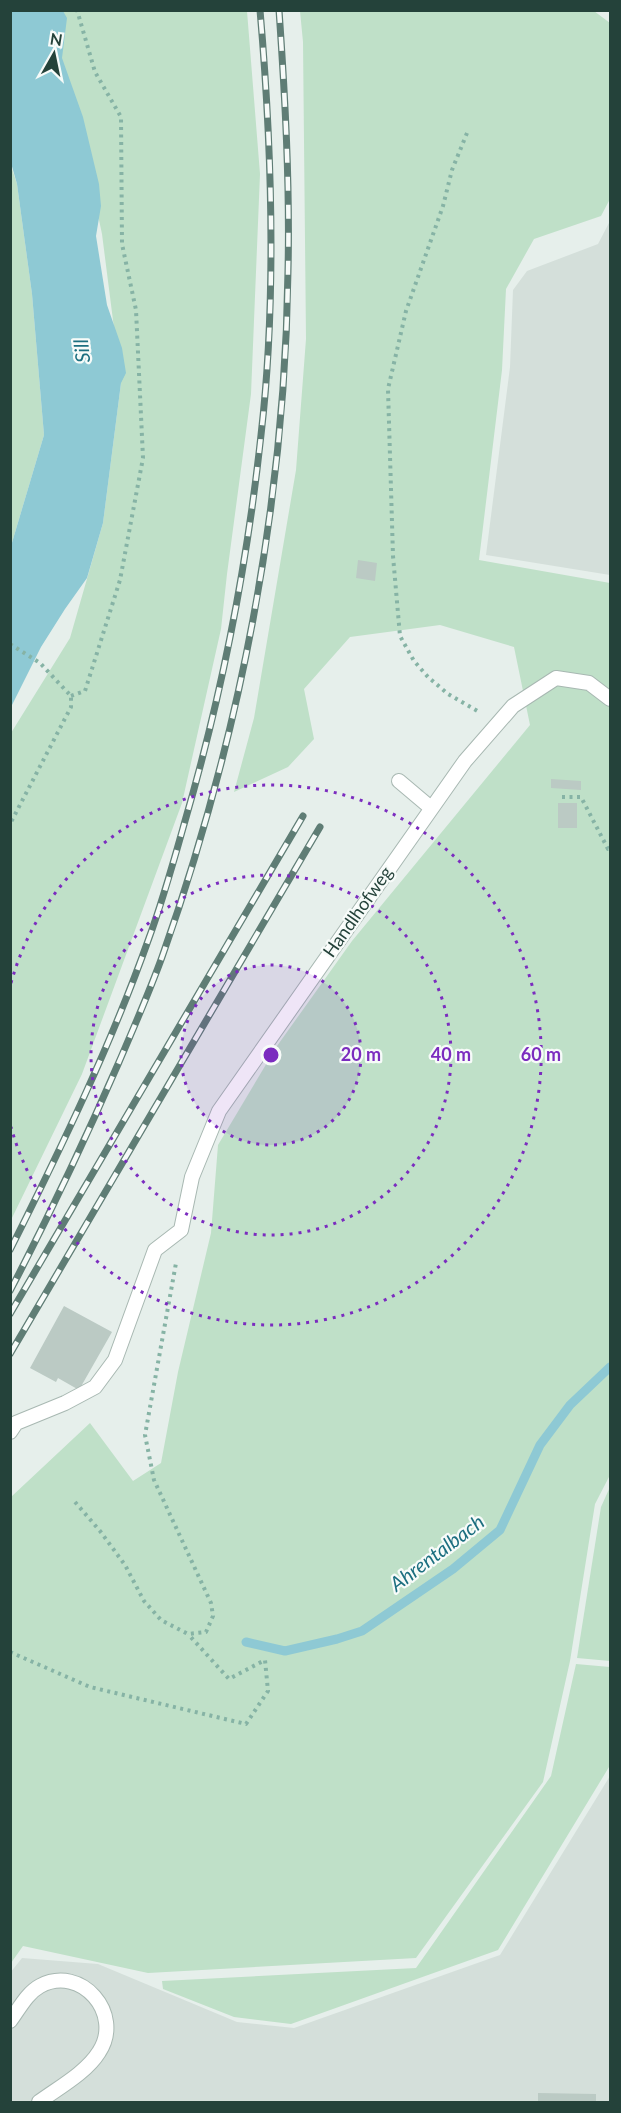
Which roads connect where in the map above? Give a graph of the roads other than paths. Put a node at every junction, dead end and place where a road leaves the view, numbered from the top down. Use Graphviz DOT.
graph roads {
  1 [pos="610,699"];
  2 [pos="399,781"];
  3 [pos="431,808"];
  4 [pos="10,1432"];
  5 [pos="10,2021"];
  6 [pos="39,2103"];
  1 -- 3 [label="lane, Handlhofweg"];
  2 -- 3 [label="lane"];
  3 -- 4 [label="lane, Handlhofweg"];
  5 -- 6 [label="lane"];
}
